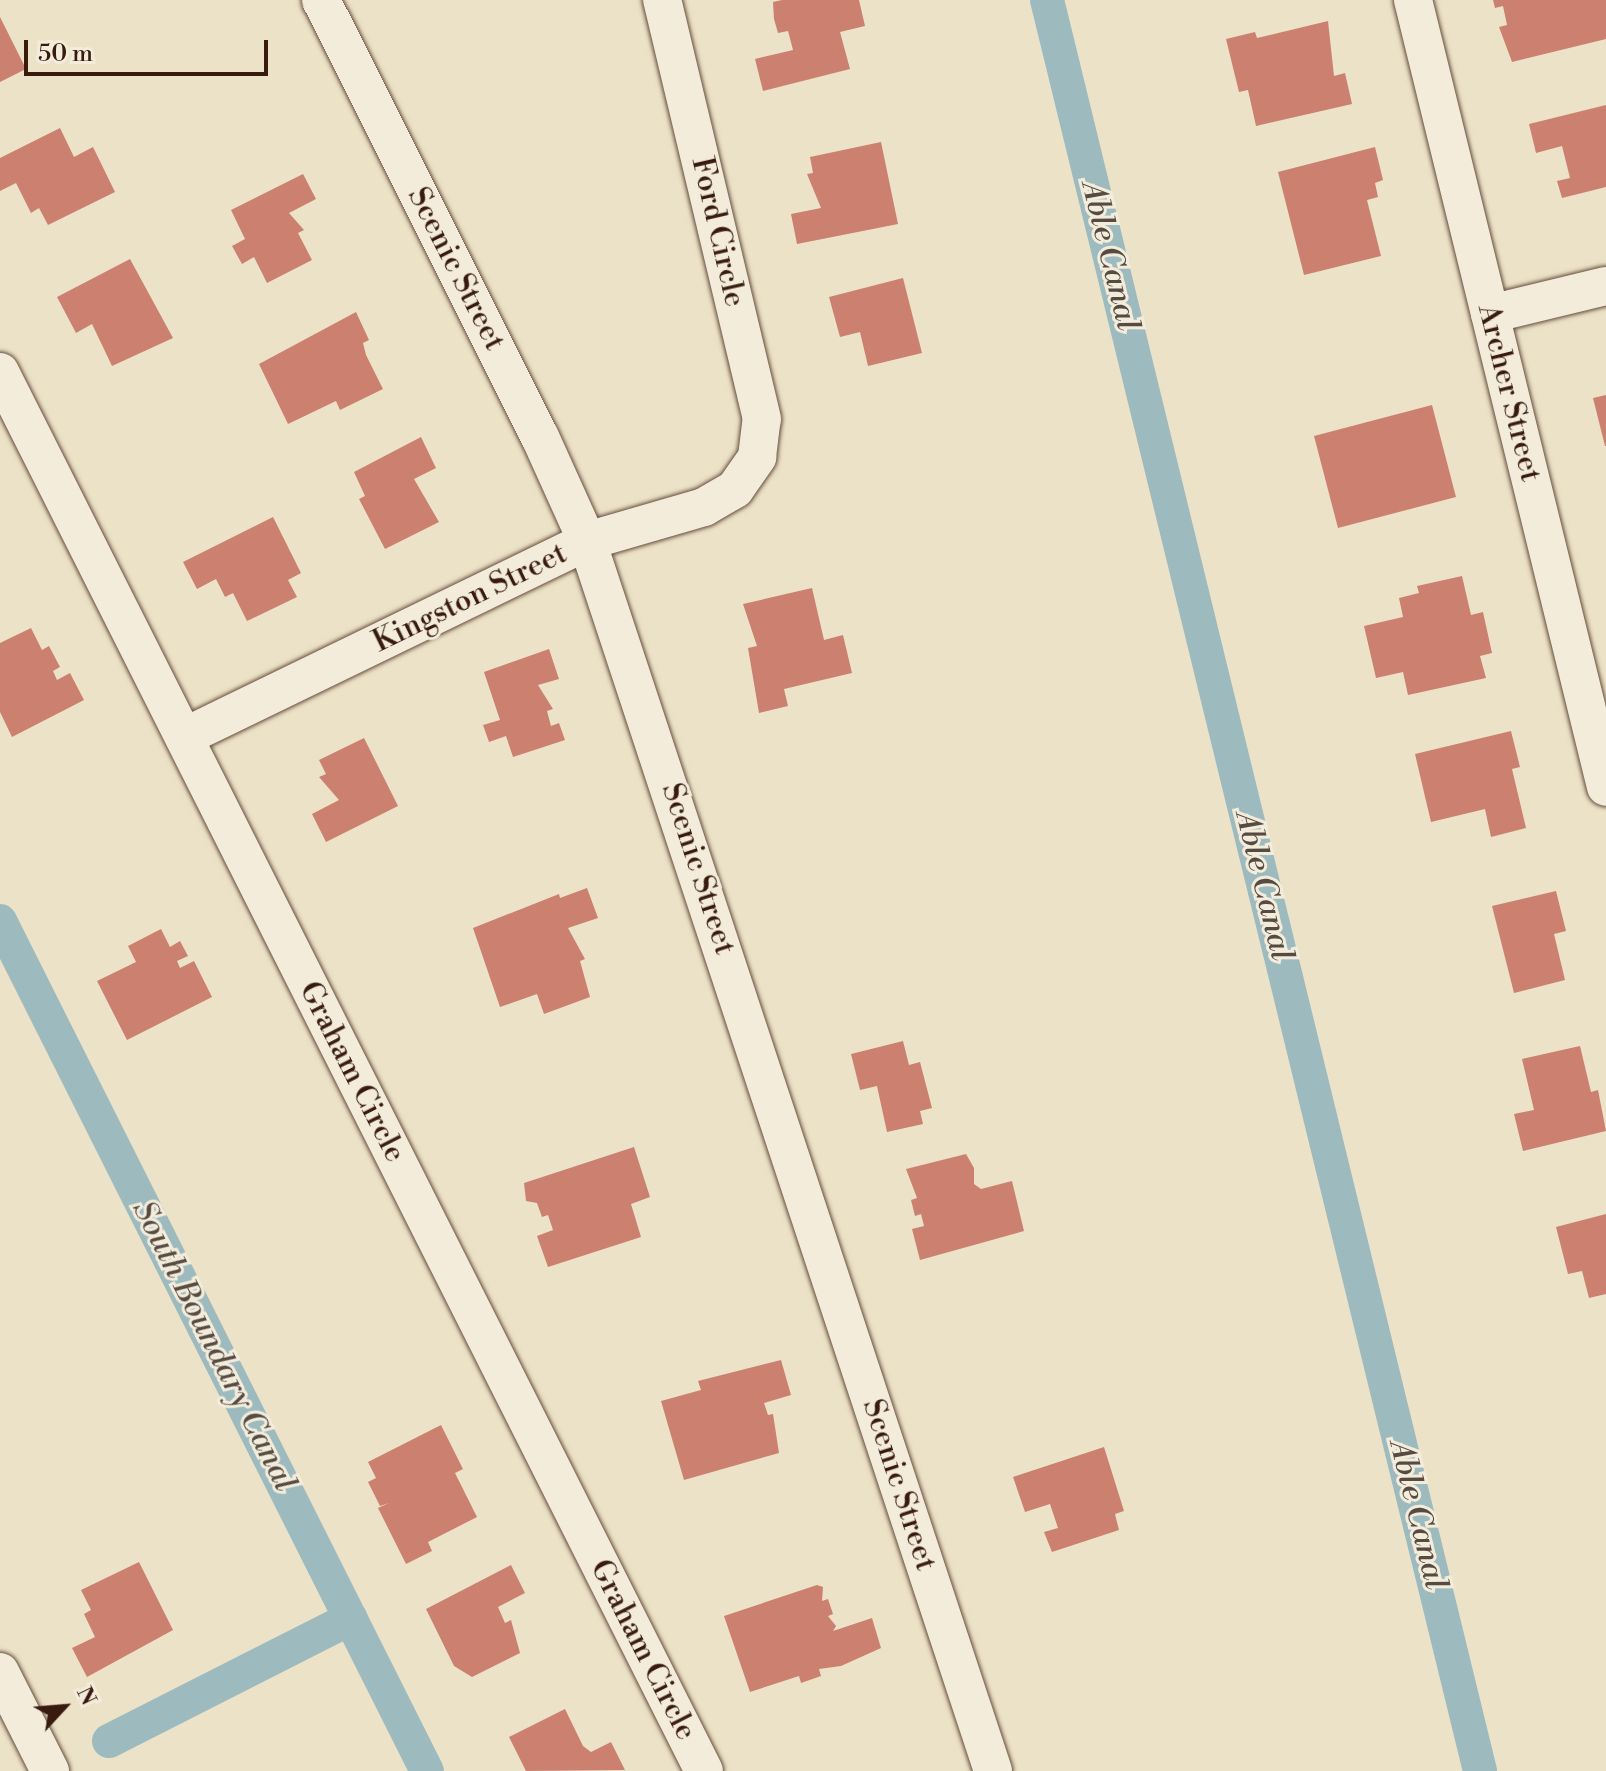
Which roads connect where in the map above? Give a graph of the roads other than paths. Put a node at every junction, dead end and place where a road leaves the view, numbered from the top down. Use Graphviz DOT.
graph roads {
  1 [pos="321,0"];
  2 [pos="662,0"];
  3 [pos="1413,0"];
  4 [pos="1606,286"];
  5 [pos="1490,314"];
  6 [pos="0,372"];
  7 [pos="752,464"];
  8 [pos="587,541"];
  9 [pos="184,737"];
  10 [pos="1606,787"];
  11 [pos="0,1672"];
  12 [pos="50,1771"];
  13 [pos="704,1771"];
  14 [pos="993,1771"];
  1 -- 8 [label="street, Scenic Street"];
  2 -- 7 [label="street, Ford Circle"];
  3 -- 5 [label="street, Archer Street"];
  4 -- 5 [label="street"];
  5 -- 10 [label="street, Archer Street"];
  6 -- 9 [label="street, Graham Circle"];
  7 -- 8 [label="street, Kingston Street"];
  8 -- 9 [label="street, Kingston Street"];
  8 -- 14 [label="street, Scenic Street"];
  9 -- 13 [label="street, Graham Circle"];
  11 -- 12 [label="street"];
}
